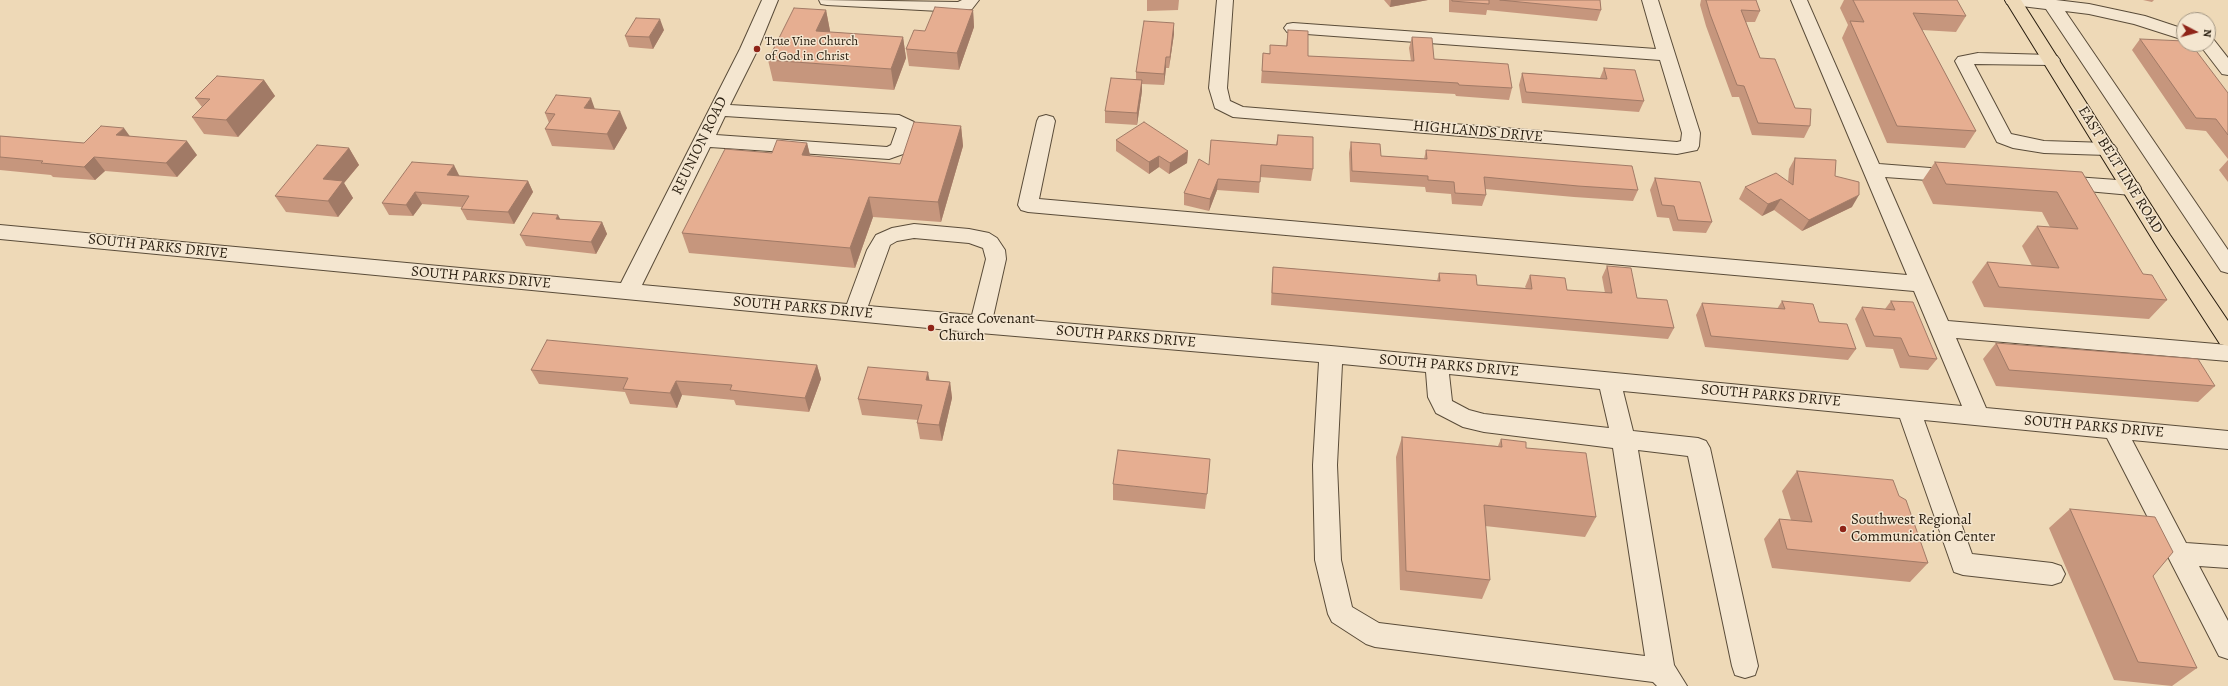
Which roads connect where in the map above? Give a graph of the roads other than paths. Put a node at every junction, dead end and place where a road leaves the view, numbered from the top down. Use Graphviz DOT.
graph roads {
  1 [pos="770,0"];
  2 [pos="827,0"];
  3 [pos="971,0"];
  4 [pos="1225,0"];
  5 [pos="1650,0"];
  6 [pos="1799,0"];
  7 [pos="2013,0"];
  8 [pos="2052,5"];
  9 [pos="1292,28"];
  10 [pos="2176,32"];
  11 [pos="2216,47"];
  12 [pos="2228,51"];
  13 [pos="2214,52"];
  14 [pos="1667,55"];
  15 [pos="2051,60"];
  16 [pos="2228,70"];
  17 [pos="719,110"];
  18 [pos="1046,121"];
  19 [pos="704,140"];
  20 [pos="2107,149"];
  21 [pos="1873,170"];
  22 [pos="1973,177"];
  23 [pos="2044,182"];
  24 [pos="2131,188"];
  25 [pos="0,232"];
  26 [pos="2228,266"];
  27 [pos="1921,284"];
  28 [pos="628,291"];
  29 [pos="855,313"];
  30 [pos="980,324"];
  31 [pos="1941,329"];
  32 [pos="2228,338"];
  33 [pos="2228,353"];
  34 [pos="1331,354"];
  35 [pos="1437,364"];
  36 [pos="1609,381"];
  37 [pos="1908,409"];
  38 [pos="1978,416"];
  39 [pos="2114,429"];
  40 [pos="1624,440"];
  41 [pos="2228,440"];
  42 [pos="2179,553"];
  43 [pos="2228,557"];
  44 [pos="2052,574"];
  45 [pos="2228,647"];
  46 [pos="1745,666"];
  47 [pos="1667,678"];
  1 -- 17 [label="street, REUNION ROAD"];
  2 -- 3 [label="street"];
  4 -- 14 [label="street, HIGHLANDS DRIVE"];
  5 -- 14 [label="street, HIGHLANDS DRIVE"];
  6 -- 21 [label="street"];
  7 -- 8 [label="street"];
  7 -- 15 [label="main road, EAST BELT LINE ROAD"];
  8 -- 10 [label="street"];
  8 -- 26 [label="street"];
  9 -- 14 [label="street"];
  11 -- 12 [label="street"];
  13 -- 16 [label="street"];
  15 -- 20 [label="main road, EAST BELT LINE ROAD"];
  15 -- 20 [label="street"];
  17 -- 19 [label="street, REUNION ROAD"];
  17 -- 19 [label="street"];
  18 -- 27 [label="street"];
  19 -- 28 [label="street, REUNION ROAD"];
  20 -- 24 [label="main road, EAST BELT LINE ROAD"];
  21 -- 22 [label="street"];
  21 -- 27 [label="street"];
  23 -- 24 [label="street"];
  24 -- 32 [label="main road, EAST BELT LINE ROAD"];
  25 -- 28 [label="street, SOUTH PARKS DRIVE"];
  27 -- 31 [label="street"];
  28 -- 29 [label="street, SOUTH PARKS DRIVE"];
  29 -- 30 [label="street, SOUTH PARKS DRIVE"];
  29 -- 30 [label="street"];
  30 -- 34 [label="street, SOUTH PARKS DRIVE"];
  31 -- 33 [label="street"];
  31 -- 38 [label="street"];
  34 -- 35 [label="street, SOUTH PARKS DRIVE"];
  34 -- 47 [label="street"];
  35 -- 36 [label="street, SOUTH PARKS DRIVE"];
  35 -- 40 [label="street"];
  36 -- 37 [label="street, SOUTH PARKS DRIVE"];
  36 -- 40 [label="street"];
  37 -- 38 [label="street, SOUTH PARKS DRIVE"];
  37 -- 44 [label="street"];
  38 -- 39 [label="street, SOUTH PARKS DRIVE"];
  39 -- 41 [label="street, SOUTH PARKS DRIVE"];
  39 -- 42 [label="street"];
  40 -- 46 [label="street"];
  40 -- 47 [label="street"];
  42 -- 43 [label="street"];
  42 -- 45 [label="street"];
}
